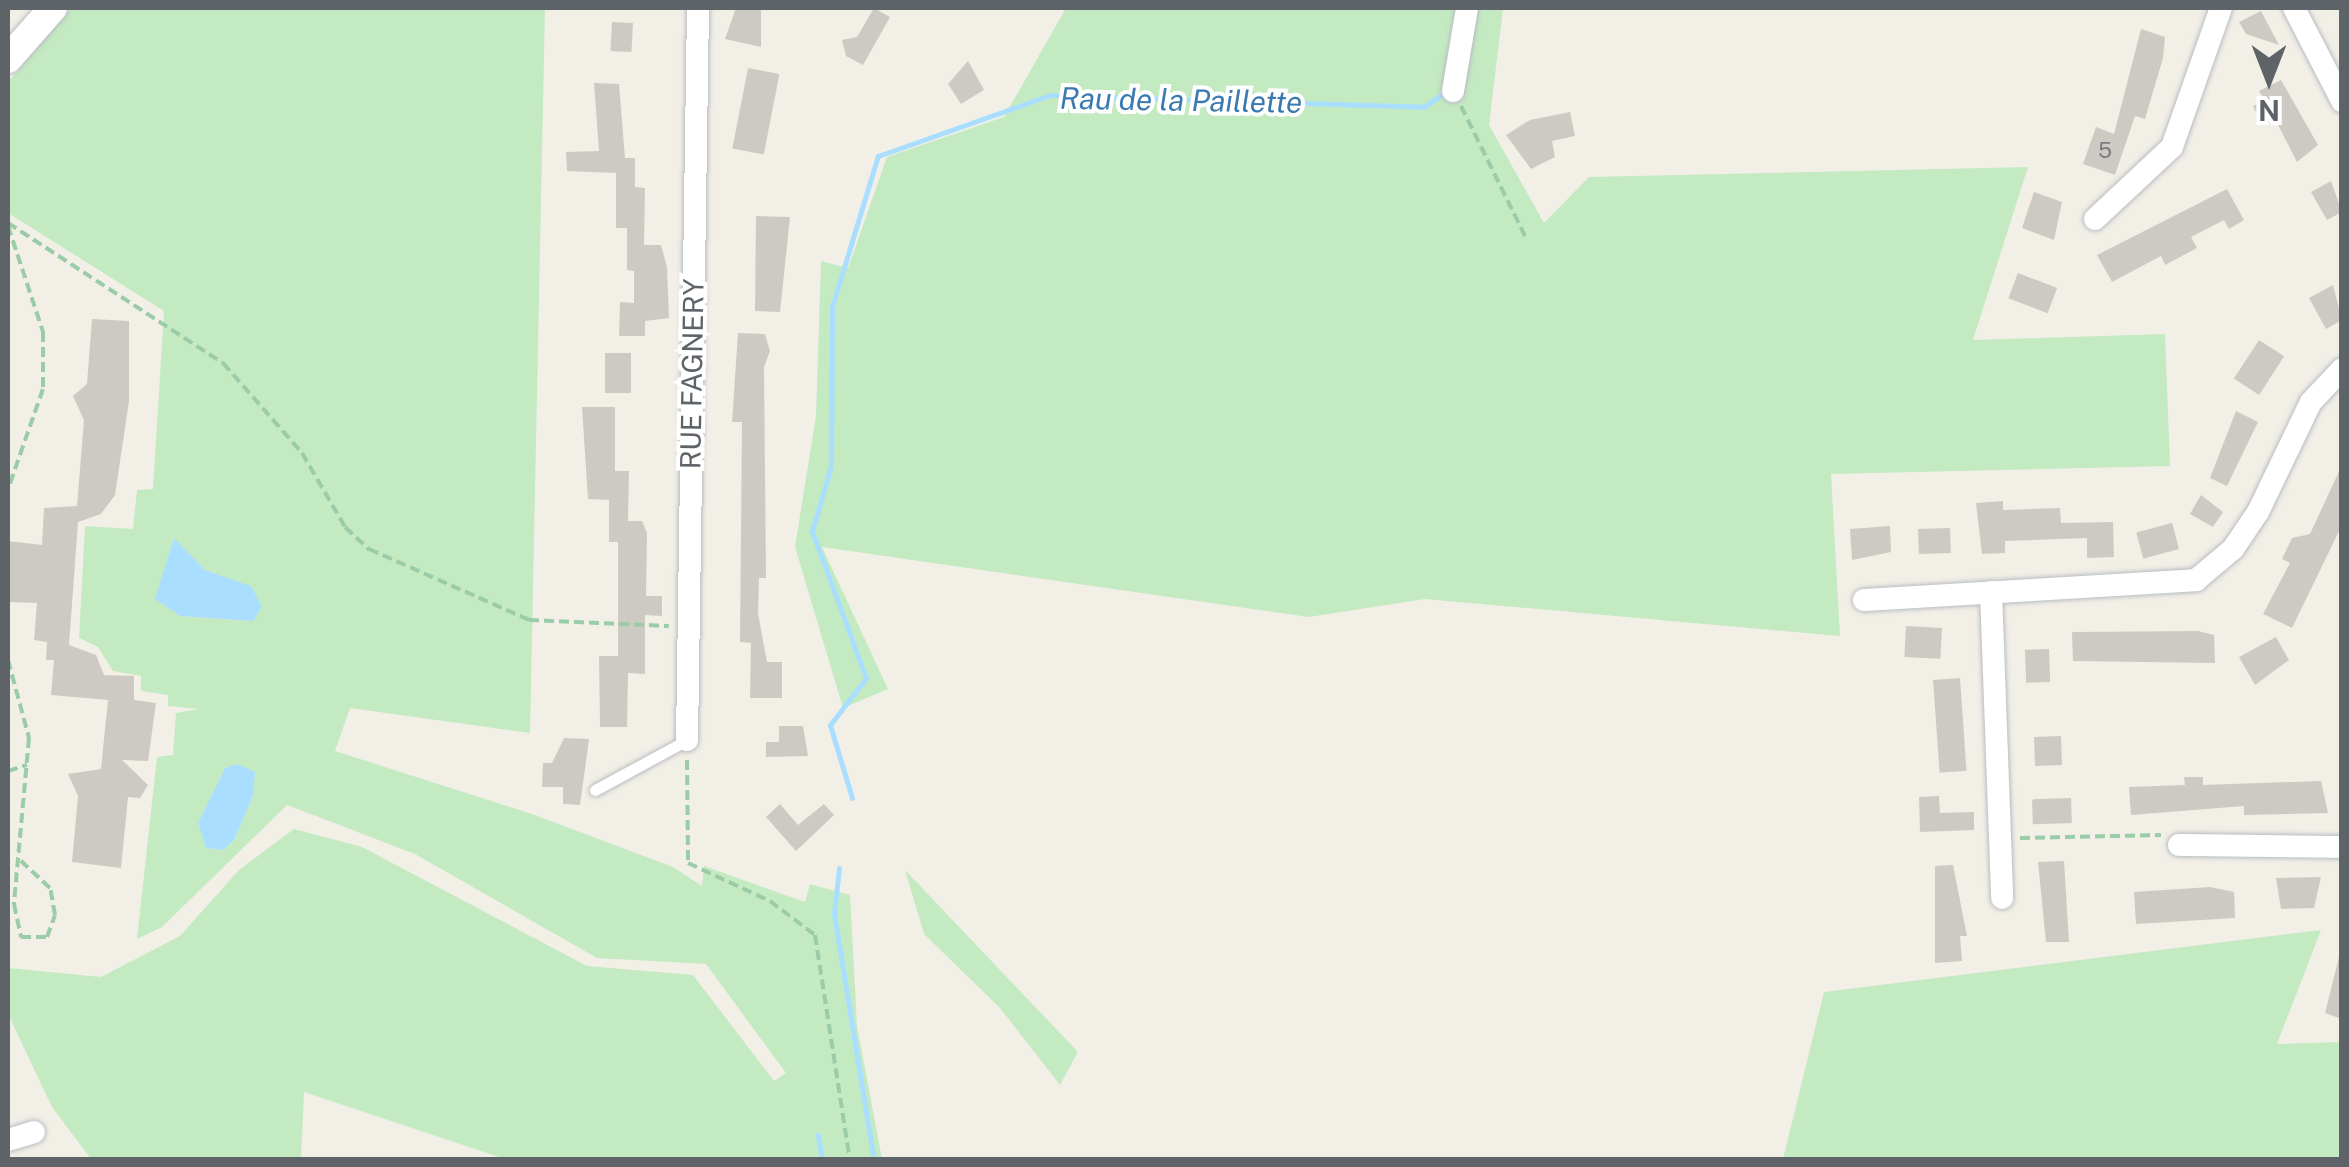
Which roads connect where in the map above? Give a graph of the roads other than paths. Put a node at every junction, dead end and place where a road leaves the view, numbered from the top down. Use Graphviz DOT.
graph roads {
  1 [pos="53,8"];
  2 [pos="698,8"];
  3 [pos="1467,8"];
  4 [pos="2221,8"];
  5 [pos="2294,8"];
  6 [pos="8,60"];
  7 [pos="1452,90"];
  8 [pos="2342,101"];
  9 [pos="2095,218"];
  10 [pos="2342,369"];
  11 [pos="1991,592"];
  12 [pos="1864,600"];
  13 [pos="687,740"];
  14 [pos="596,790"];
  15 [pos="2179,845"];
  16 [pos="2342,847"];
  17 [pos="2002,898"];
  18 [pos="34,1132"];
  19 [pos="8,1140"];
  1 -- 6 [label="street"];
  2 -- 13 [label="street, RUE FAGNERY"];
  3 -- 7 [label="street"];
  4 -- 9 [label="street"];
  5 -- 8 [label="street"];
  10 -- 11 [label="street"];
  11 -- 12 [label="street"];
  11 -- 17 [label="street"];
  13 -- 14 [label="lane"];
  15 -- 16 [label="street"];
  18 -- 19 [label="street"];
}
